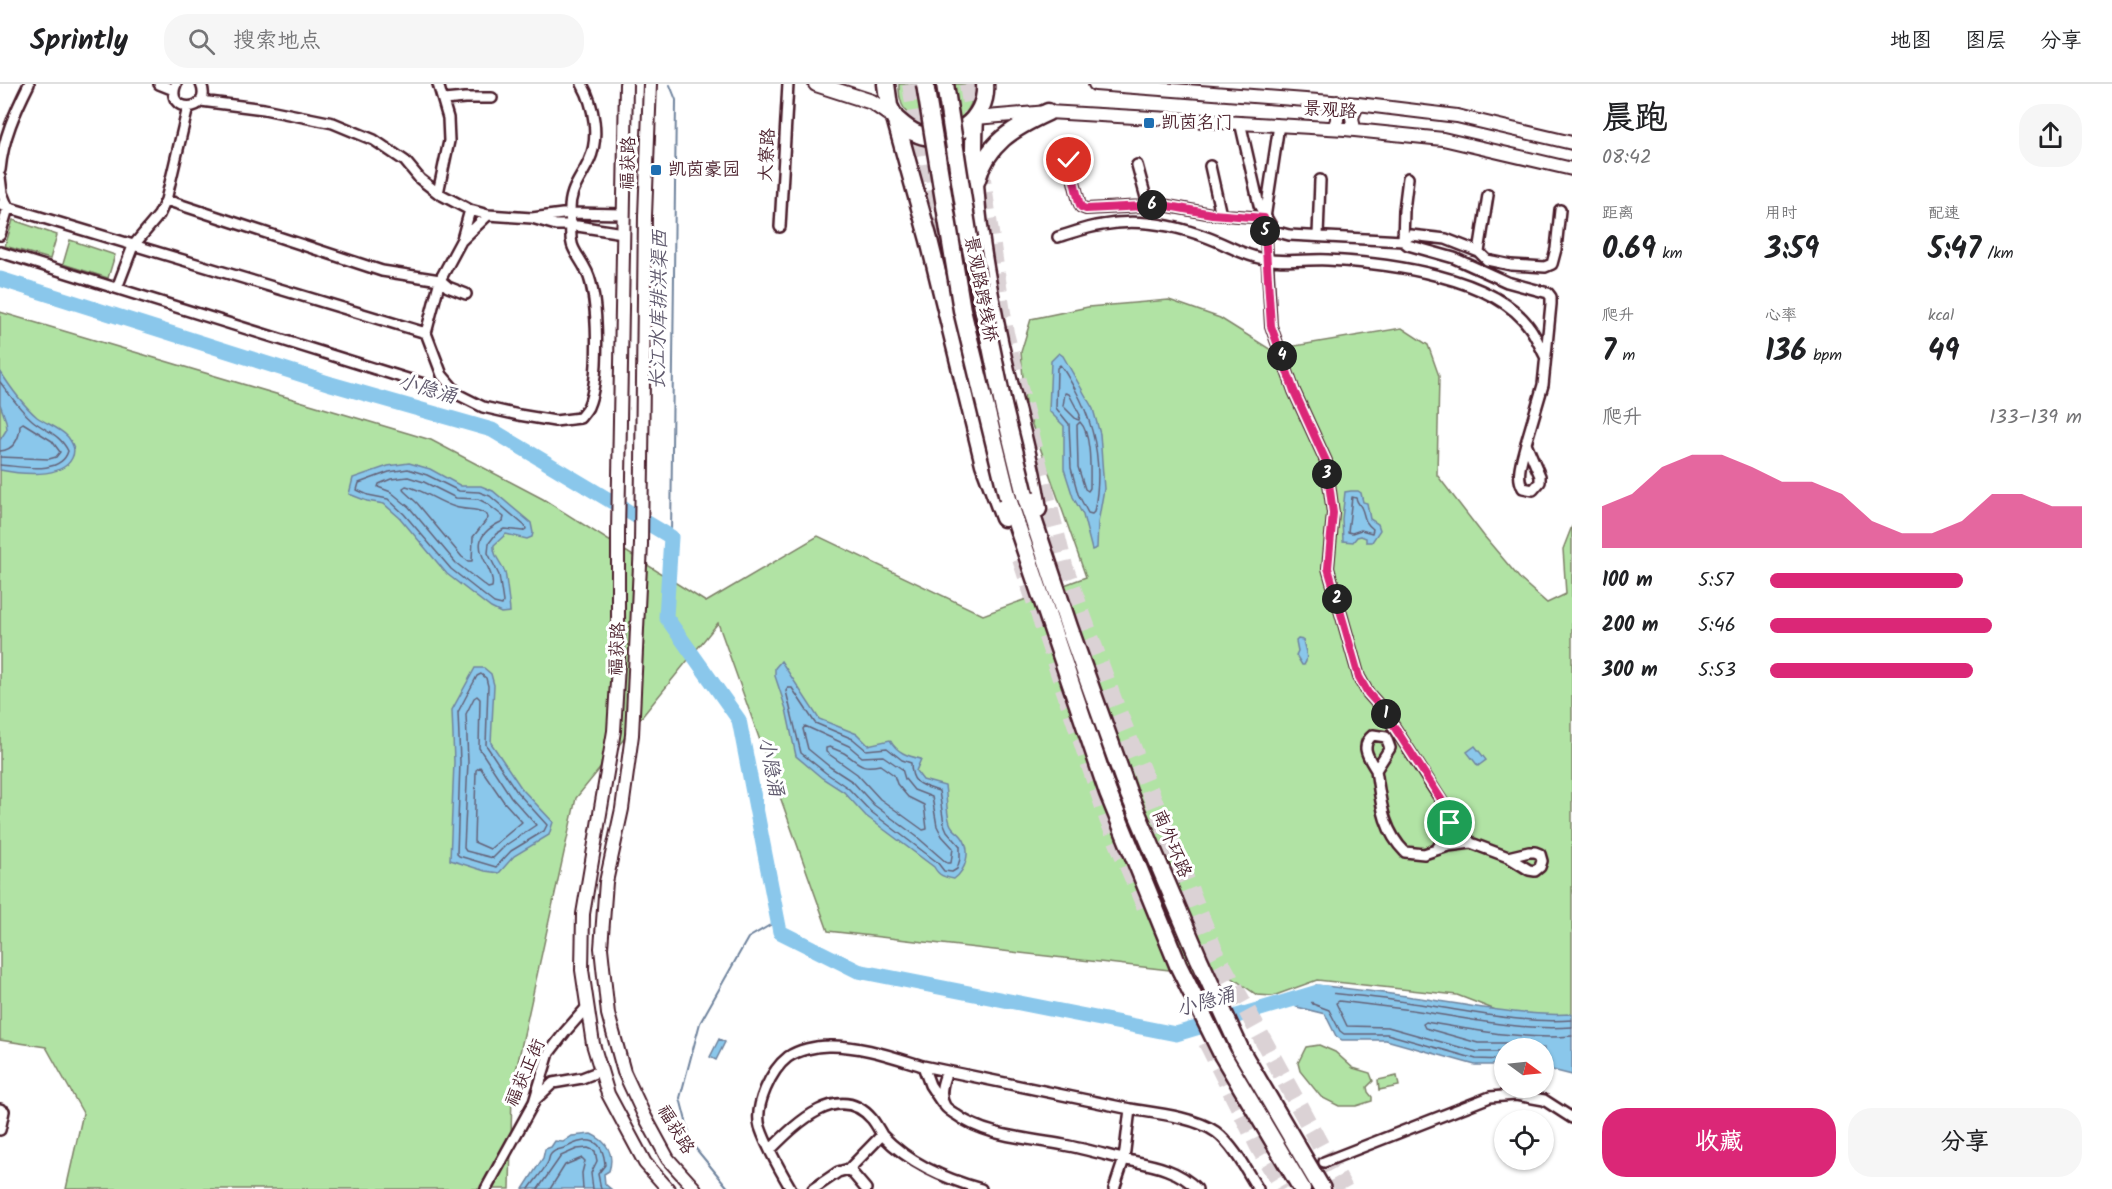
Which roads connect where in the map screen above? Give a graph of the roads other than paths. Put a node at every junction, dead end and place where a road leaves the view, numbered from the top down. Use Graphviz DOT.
graph roads {
  1 [pos="28,84"];
  2 [pos="159,84"];
  3 [pos="201,84"];
  4 [pos="438,84"];
  5 [pos="582,84"];
  6 [pos="626,84"];
  7 [pos="650,84"];
  8 [pos="788,84"];
  9 [pos="816,84"];
  10 [pos="886,84"];
  11 [pos="925,84"];
  12 [pos="945,84"];
  13 [pos="985,84"];
  14 [pos="1095,84"];
  15 [pos="175,87"];
  16 [pos="492,98"];
  17 [pos="444,100"];
  18 [pos="201,101"];
  19 [pos="1337,102"];
  20 [pos="1358,104"];
  21 [pos="188,107"];
  22 [pos="1048,112"];
  23 [pos="896,118"];
  24 [pos="975,118"];
  25 [pos="1240,122"];
  26 [pos="1279,125"];
  27 [pos="1334,128"];
  28 [pos="1354,130"];
  29 [pos="1572,143"];
  30 [pos="1,150"];
  31 [pos="1069,160"];
  32 [pos="1137,165"];
  33 [pos="1210,166"];
  34 [pos="0,170"];
  35 [pos="1572,170"];
  36 [pos="0,177"];
  37 [pos="1408,178"];
  38 [pos="1320,180"];
  39 [pos="974,189"];
  40 [pos="438,193"];
  41 [pos="1488,195"];
  42 [pos="166,200"];
  43 [pos="1148,205"];
  44 [pos="4,207"];
  45 [pos="470,210"];
  46 [pos="1560,210"];
  47 [pos="570,213"];
  48 [pos="624,214"];
  49 [pos="488,215"];
  50 [pos="1221,215"];
  51 [pos="532,218"];
  52 [pos="1264,218"];
  53 [pos="571,225"];
  54 [pos="780,227"];
  55 [pos="623,233"];
  56 [pos="0,235"];
  57 [pos="1318,236"];
  58 [pos="1058,237"];
  59 [pos="461,241"];
  60 [pos="1403,241"];
  61 [pos="133,246"];
  62 [pos="0,252"];
  63 [pos="1479,252"];
  64 [pos="1266,260"];
  65 [pos="440,280"];
  66 [pos="117,288"];
  67 [pos="466,294"];
  68 [pos="1549,320"];
  69 [pos="1530,327"];
  70 [pos="426,333"];
  71 [pos="1545,356"];
  72 [pos="459,395"];
  73 [pos="1526,443"];
  74 [pos="1025,495"];
  75 [pos="1043,551"];
  76 [pos="1026,555"];
  77 [pos="1376,772"];
  78 [pos="1450,813"];
  79 [pos="1471,843"];
  80 [pos="1436,851"];
  81 [pos="1508,857"];
  82 [pos="587,1007"];
  83 [pos="923,1066"];
  84 [pos="600,1071"];
  85 [pos="947,1071"];
  86 [pos="534,1102"];
  87 [pos="945,1107"];
  88 [pos="0,1108"];
  89 [pos="1130,1109"];
  90 [pos="1572,1118"];
  91 [pos="0,1130"];
  92 [pos="882,1135"];
  93 [pos="770,1150"];
  94 [pos="1124,1159"];
  95 [pos="1324,1162"];
  96 [pos="849,1169"];
  97 [pos="486,1189"];
  98 [pos="668,1189"];
  99 [pos="695,1189"];
  100 [pos="791,1189"];
  101 [pos="813,1189"];
  102 [pos="867,1189"];
  103 [pos="981,1189"];
  104 [pos="1114,1189"];
  105 [pos="1197,1189"];
  106 [pos="1258,1189"];
  107 [pos="1302,1189"];
  108 [pos="1322,1189"];
  1 -- 30 [label="street"];
  2 -- 15 [label="street"];
  3 -- 18 [label="street"];
  4 -- 17 [label="street"];
  5 -- 47 [label="street"];
  6 -- 48 [label="street, 福获路"];
  7 -- 99 [label="street, 福获路"];
  8 -- 54 [label="street, 大寮路"];
  9 -- 23 [label="main road"];
  10 -- 23 [label="highway"];
  11 -- 76 [label="highway, 景观路跨线桥, bridge"];
  12 -- 74 [label="highway, 景观路跨线桥, bridge"];
  13 -- 24 [label="highway"];
  14 -- 19 [label="street"];
  15 -- 21 [label="street"];
  16 -- 17 [label="street"];
  17 -- 40 [label="street"];
  18 -- 21 [label="street"];
  18 -- 40 [label="street"];
  19 -- 20 [label="street"];
  19 -- 27 [label="street"];
  20 -- 28 [label="street"];
  20 -- 29 [label="street"];
  21 -- 42 [label="street"];
  22 -- 24 [label="street, 景观路"];
  22 -- 25 [label="street, 景观路"];
  22 -- 39 [label="highway"];
  23 -- 24 [label="highway"];
  23 -- 76 [label="highway"];
  24 -- 39 [label="highway"];
  25 -- 26 [label="street, 景观路"];
  25 -- 52 [label="street"];
  26 -- 27 [label="street, 景观路"];
  26 -- 52 [label="street"];
  27 -- 28 [label="street, 景观路"];
  28 -- 35 [label="street, 景观路"];
  30 -- 34 [label="street"];
  31 -- 43 [label="street"];
  32 -- 43 [label="street"];
  33 -- 50 [label="street"];
  36 -- 44 [label="street"];
  37 -- 60 [label="street"];
  38 -- 57 [label="street"];
  39 -- 75 [label="highway"];
  40 -- 45 [label="street"];
  41 -- 63 [label="street"];
  42 -- 61 [label="street"];
  42 -- 65 [label="street"];
  43 -- 50 [label="street"];
  44 -- 56 [label="street"];
  44 -- 61 [label="street"];
  45 -- 49 [label="street"];
  45 -- 59 [label="street"];
  46 -- 63 [label="street"];
  47 -- 48 [label="street"];
  47 -- 51 [label="street"];
  47 -- 53 [label="street"];
  48 -- 55 [label="street, 福获路"];
  49 -- 51 [label="street"];
  49 -- 59 [label="street"];
  50 -- 52 [label="street"];
  51 -- 53 [label="street"];
  52 -- 57 [label="street"];
  52 -- 64 [label="street"];
  53 -- 55 [label="street"];
  53 -- 72 [label="street"];
  55 -- 82 [label="street, 福获路"];
  57 -- 60 [label="street"];
  58 -- 64 [label="street"];
  59 -- 65 [label="street"];
  60 -- 63 [label="street"];
  60 -- 68 [label="street"];
  61 -- 66 [label="street"];
  61 -- 70 [label="street"];
  62 -- 66 [label="street"];
  64 -- 69 [label="street"];
  64 -- 78 [label="street"];
  65 -- 67 [label="street"];
  65 -- 70 [label="street"];
  66 -- 72 [label="street"];
  68 -- 69 [label="street"];
  68 -- 71 [label="street"];
  69 -- 71 [label="street"];
  70 -- 72 [label="street"];
  71 -- 73 [label="street"];
  74 -- 75 [label="highway, 南外环路"];
  75 -- 108 [label="highway, 南外环路"];
  76 -- 107 [label="highway"];
  77 -- 80 [label="street"];
  78 -- 79 [label="street"];
  78 -- 80 [label="street"];
  79 -- 80 [label="street"];
  79 -- 81 [label="street"];
  82 -- 84 [label="street, 福获路"];
  82 -- 86 [label="street, 福获正街"];
  83 -- 85 [label="street"];
  83 -- 87 [label="street"];
  83 -- 93 [label="street"];
  84 -- 86 [label="street"];
  84 -- 98 [label="street, 福获路"];
  85 -- 87 [label="street"];
  85 -- 89 [label="street"];
  86 -- 97 [label="street, 福获正街"];
  87 -- 94 [label="street"];
  88 -- 91 [label="street"];
  89 -- 94 [label="street"];
  89 -- 106 [label="street"];
  90 -- 95 [label="street"];
  92 -- 93 [label="street"];
  92 -- 96 [label="street"];
  92 -- 103 [label="street"];
  93 -- 100 [label="street"];
  94 -- 104 [label="street"];
  94 -- 105 [label="street"];
  96 -- 101 [label="street"];
  96 -- 102 [label="street"];
}
